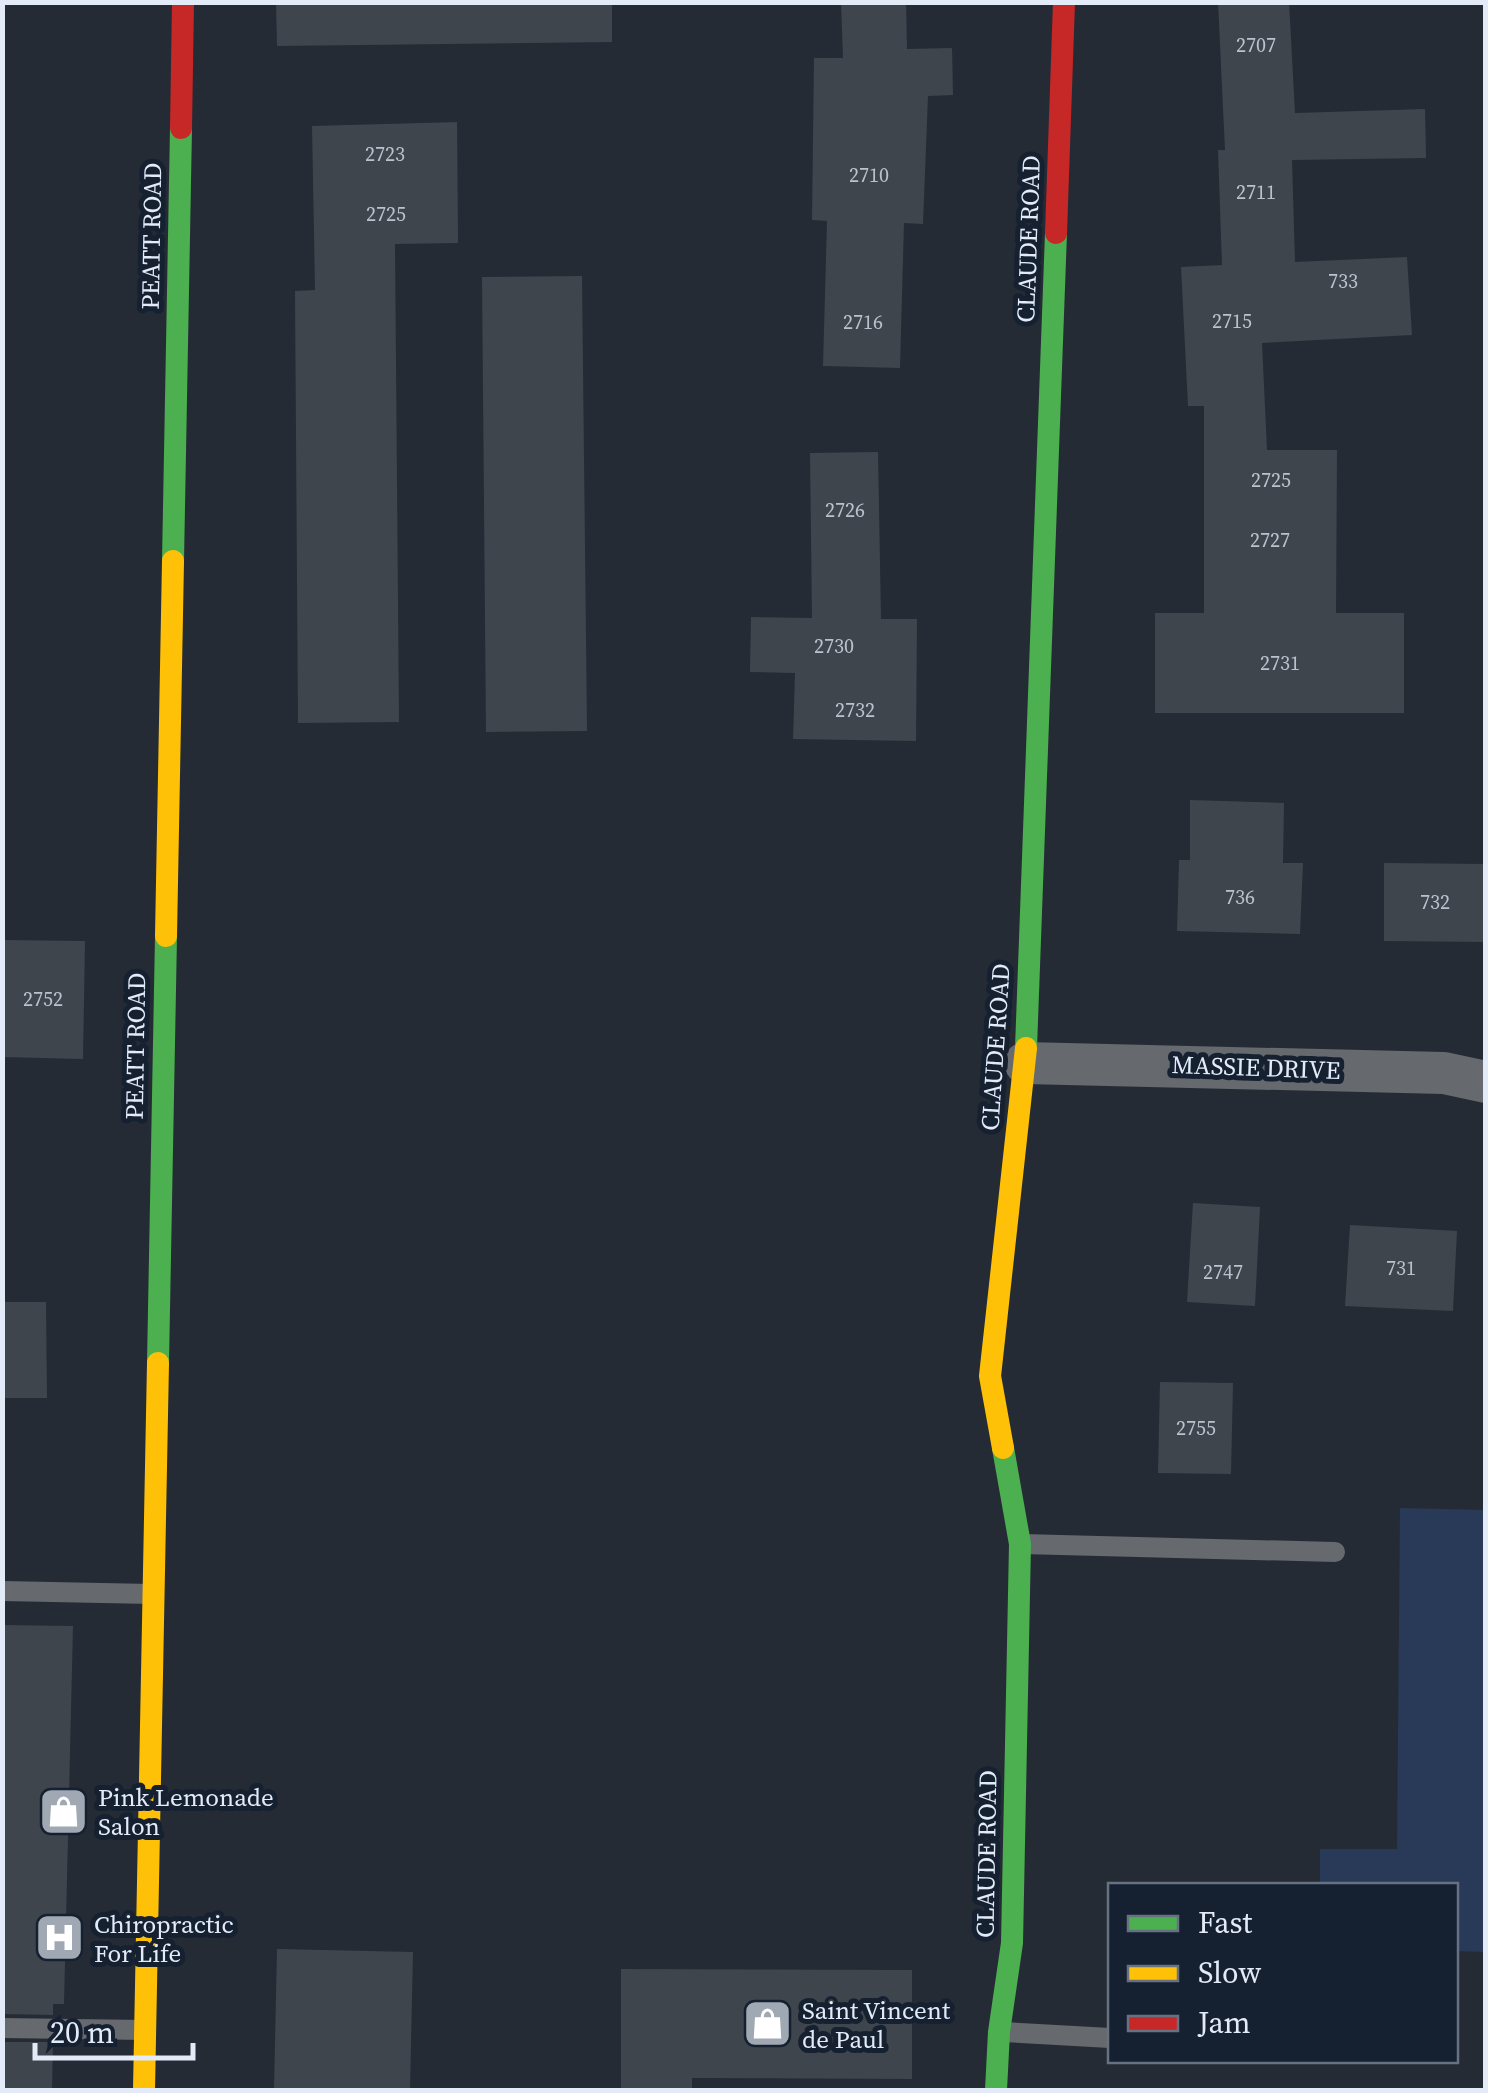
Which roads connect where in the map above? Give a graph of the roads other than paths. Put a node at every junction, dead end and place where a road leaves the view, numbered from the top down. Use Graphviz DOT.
graph roads {
  1 [pos="183,2"];
  2 [pos="1064,2"];
  3 [pos="1025,1063"];
  4 [pos="1486,1082"];
  5 [pos="1020,1544"];
  6 [pos="1335,1552"];
  7 [pos="2,1591"];
  8 [pos="154,1594"];
  9 [pos="2,2028"];
  10 [pos="145,2030"];
  11 [pos="998,2032"];
  12 [pos="1108,2038"];
  13 [pos="144,2090"];
  14 [pos="996,2090"];
  1 -- 8 [label="street, PEATT ROAD"];
  2 -- 3 [label="street, CLAUDE ROAD"];
  3 -- 4 [label="street, MASSIE DRIVE"];
  3 -- 5 [label="street, CLAUDE ROAD"];
  5 -- 6 [label="lane"];
  5 -- 11 [label="street, CLAUDE ROAD"];
  7 -- 8 [label="lane"];
  8 -- 10 [label="street, PEATT ROAD"];
  9 -- 10 [label="lane"];
  10 -- 13 [label="street, PEATT ROAD"];
  11 -- 12 [label="lane"];
  11 -- 14 [label="street, CLAUDE ROAD"];
}
